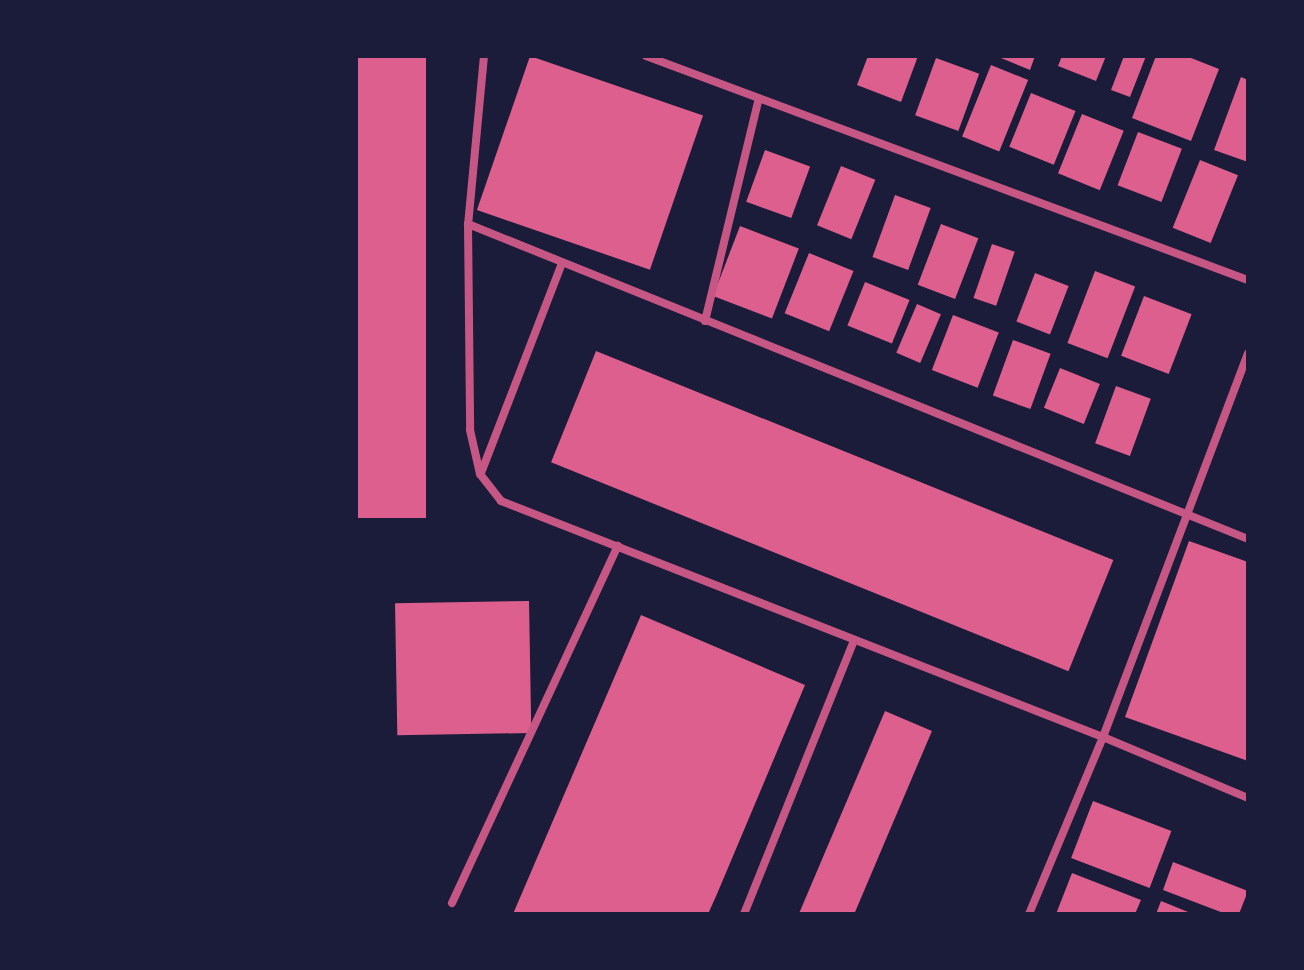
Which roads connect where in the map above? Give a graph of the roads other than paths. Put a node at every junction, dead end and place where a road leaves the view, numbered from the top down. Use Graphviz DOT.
graph roads {
  1 [pos="484,56"];
  2 [pos="646,56"];
  3 [pos="759,98"];
  4 [pos="468,224"];
  5 [pos="562,263"];
  6 [pos="1248,280"];
  7 [pos="705,321"];
  8 [pos="1248,353"];
  9 [pos="480,474"];
  10 [pos="1187,516"];
  11 [pos="1248,539"];
  12 [pos="618,546"];
  13 [pos="854,641"];
  14 [pos="1103,737"];
  15 [pos="1248,798"];
  16 [pos="452,903"];
  17 [pos="744,914"];
  18 [pos="1029,914"];
  1 -- 4 [label="street"];
  2 -- 3 [label="street"];
  3 -- 6 [label="street"];
  3 -- 7 [label="street"];
  4 -- 5 [label="street"];
  4 -- 9 [label="street"];
  5 -- 7 [label="street"];
  5 -- 9 [label="street"];
  7 -- 10 [label="street"];
  8 -- 10 [label="street"];
  9 -- 12 [label="street"];
  10 -- 11 [label="street"];
  10 -- 14 [label="street"];
  12 -- 13 [label="street"];
  12 -- 16 [label="street"];
  13 -- 14 [label="street"];
  13 -- 17 [label="street"];
  14 -- 15 [label="street"];
  14 -- 18 [label="street"];
}
